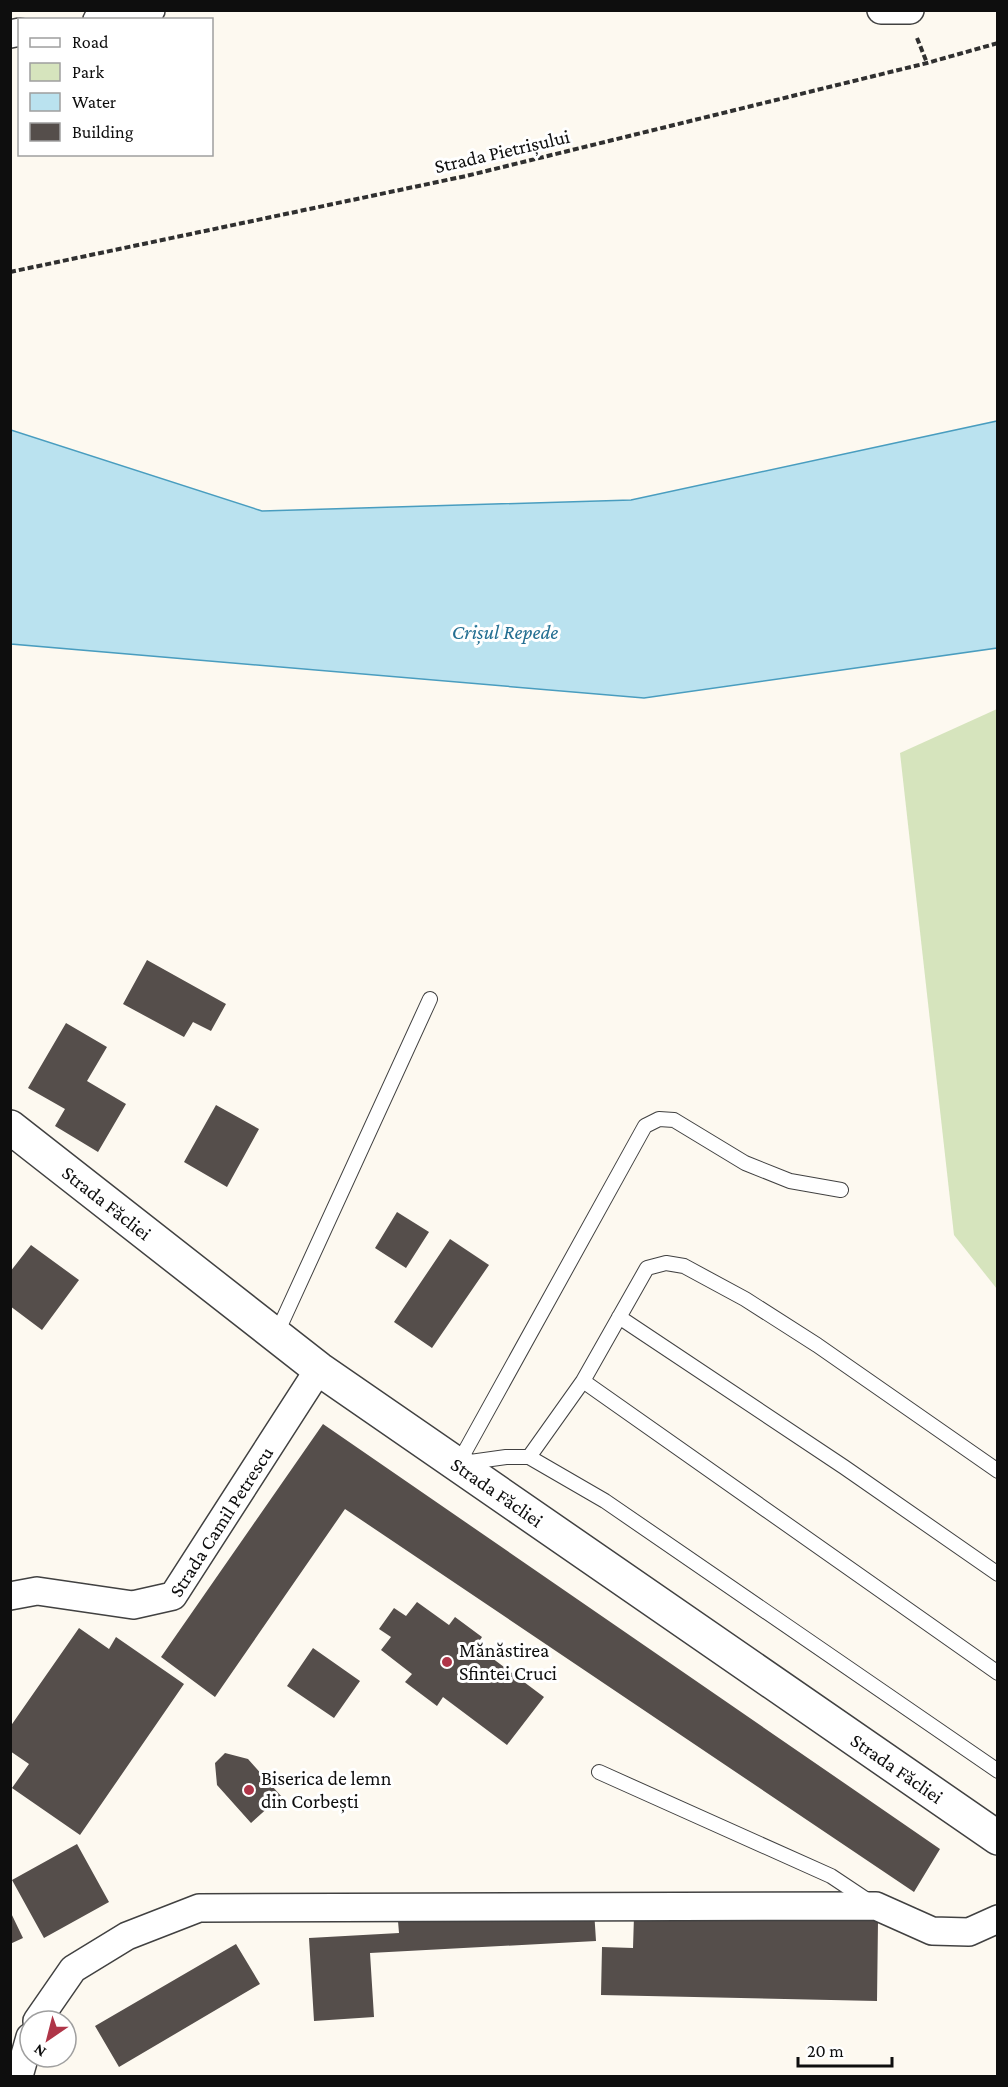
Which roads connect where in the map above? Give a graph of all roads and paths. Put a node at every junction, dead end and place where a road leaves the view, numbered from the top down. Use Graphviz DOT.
graph roads {
  1 [pos="151,10"];
  2 [pos="108,18"];
  3 [pos="998,43"];
  4 [pos="10,272"];
  5 [pos="430,999"];
  6 [pos="10,1126"];
  7 [pos="841,1190"];
  8 [pos="620,1317"];
  9 [pos="276,1335"];
  10 [pos="319,1370"];
  11 [pos="582,1381"];
  12 [pos="529,1457"];
  13 [pos="458,1464"];
  14 [pos="998,1471"];
  15 [pos="998,1574"];
  16 [pos="10,1596"];
  17 [pos="998,1673"];
  18 [pos="998,1771"];
  19 [pos="599,1772"];
  20 [pos="998,1838"];
  21 [pos="876,1906"];
  22 [pos="998,1919"];
  23 [pos="45,2009"];
  1 -- 2 [label="street"];
  3 -- 4 [label="path, Strada Pietrișului"];
  5 -- 9 [label="lane"];
  6 -- 9 [label="street, Strada Făcliei"];
  7 -- 13 [label="lane"];
  8 -- 11 [label="lane"];
  8 -- 14 [label="lane"];
  8 -- 15 [label="lane"];
  9 -- 10 [label="street, Strada Făcliei"];
  10 -- 13 [label="street, Strada Făcliei"];
  10 -- 16 [label="street, Strada Camil Petrescu"];
  11 -- 12 [label="lane"];
  11 -- 17 [label="lane"];
  12 -- 13 [label="lane"];
  12 -- 18 [label="lane"];
  13 -- 20 [label="street, Strada Făcliei"];
  19 -- 21 [label="lane"];
  21 -- 22 [label="street"];
  21 -- 23 [label="street"];
}
